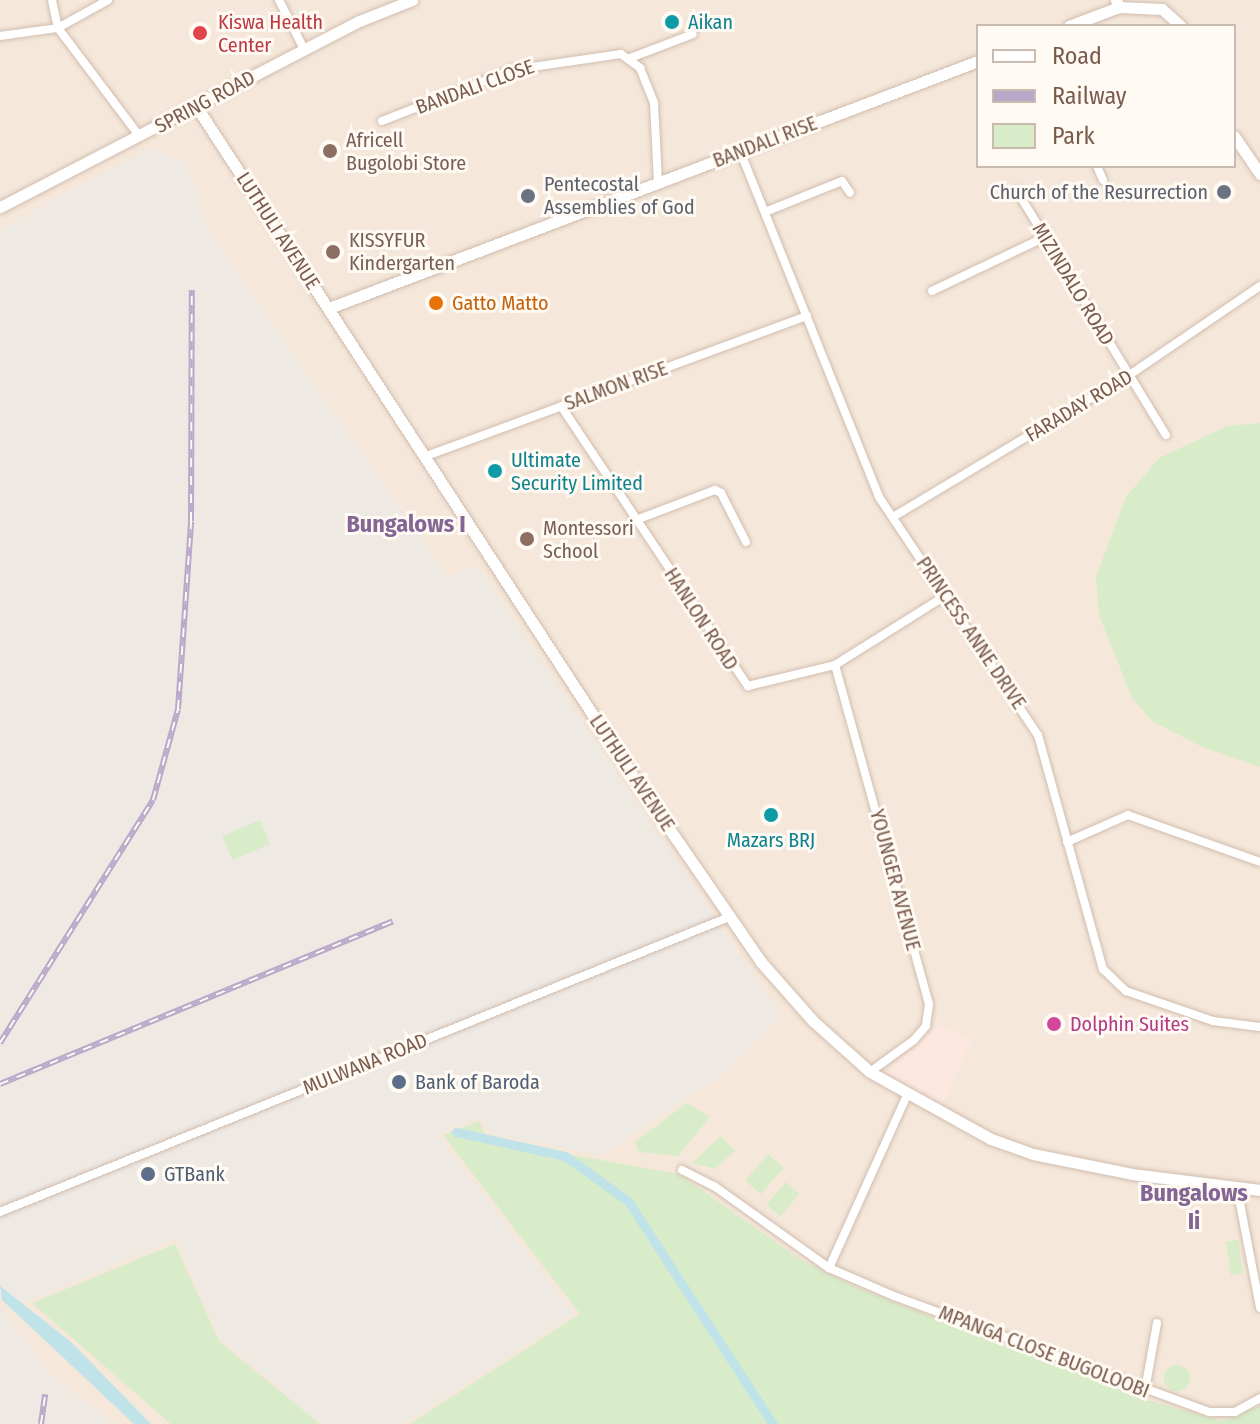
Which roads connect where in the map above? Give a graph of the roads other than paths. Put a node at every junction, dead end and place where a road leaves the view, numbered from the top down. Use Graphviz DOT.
graph roads {
  1 [pos="52,0"];
  2 [pos="108,0"];
  3 [pos="279,0"];
  4 [pos="412,0"];
  5 [pos="1117,3"];
  6 [pos="1073,24"];
  7 [pos="1179,24"];
  8 [pos="58,28"];
  9 [pos="693,34"];
  10 [pos="0,36"];
  11 [pos="304,49"];
  12 [pos="630,58"];
  13 [pos="976,62"];
  14 [pos="196,106"];
  15 [pos="382,121"];
  16 [pos="140,137"];
  17 [pos="1236,139"];
  18 [pos="740,151"];
  19 [pos="1098,168"];
  20 [pos="1260,174"];
  21 [pos="1103,180"];
  22 [pos="658,182"];
  23 [pos="1017,191"];
  24 [pos="850,193"];
  25 [pos="0,207"];
  26 [pos="765,212"];
  27 [pos="1045,237"];
  28 [pos="1260,286"];
  29 [pos="932,291"];
  30 [pos="329,308"];
  31 [pos="807,316"];
  32 [pos="1128,376"];
  33 [pos="561,406"];
  34 [pos="1166,435"];
  35 [pos="426,456"];
  36 [pos="893,517"];
  37 [pos="636,520"];
  38 [pos="746,542"];
  39 [pos="945,596"];
  40 [pos="835,665"];
  41 [pos="1067,842"];
  42 [pos="1260,862"];
  43 [pos="729,917"];
  44 [pos="1260,1027"];
  45 [pos="870,1072"];
  46 [pos="907,1095"];
  47 [pos="682,1170"];
  48 [pos="1237,1188"];
  49 [pos="1260,1190"];
  50 [pos="0,1212"];
  51 [pos="829,1268"];
  52 [pos="1260,1308"];
  53 [pos="1157,1323"];
  54 [pos="1145,1390"];
  55 [pos="1260,1398"];
  1 -- 8 [label="street"];
  2 -- 8 [label="street"];
  3 -- 11 [label="street"];
  4 -- 11 [label="street, SPRING ROAD"];
  5 -- 6 [label="street"];
  5 -- 7 [label="street"];
  8 -- 10 [label="street"];
  8 -- 16 [label="street"];
  9 -- 12 [label="street"];
  11 -- 14 [label="street, SPRING ROAD"];
  12 -- 15 [label="street, BANDALI CLOSE"];
  12 -- 22 [label="street"];
  13 -- 18 [label="street, BANDALI RISE"];
  14 -- 16 [label="street, SPRING ROAD"];
  14 -- 30 [label="street, LUTHULI AVENUE"];
  16 -- 25 [label="street, SPRING ROAD"];
  17 -- 20 [label="street"];
  18 -- 22 [label="street, BANDALI RISE"];
  18 -- 26 [label="street, PRINCESS ANNE DRIVE"];
  19 -- 21 [label="street"];
  22 -- 30 [label="street, BANDALI RISE"];
  23 -- 27 [label="street, MIZINDALO ROAD"];
  24 -- 26 [label="street"];
  26 -- 31 [label="street, PRINCESS ANNE DRIVE"];
  27 -- 29 [label="street"];
  27 -- 32 [label="street, MIZINDALO ROAD"];
  28 -- 32 [label="street, FARADAY ROAD"];
  30 -- 35 [label="street, LUTHULI AVENUE"];
  31 -- 33 [label="street, SALMON RISE"];
  31 -- 36 [label="street, PRINCESS ANNE DRIVE"];
  32 -- 34 [label="street, MIZINDALO ROAD"];
  32 -- 36 [label="street, FARADAY ROAD"];
  33 -- 35 [label="street, SALMON RISE"];
  33 -- 37 [label="street, HANLON ROAD"];
  35 -- 43 [label="street, LUTHULI AVENUE"];
  36 -- 39 [label="street, PRINCESS ANNE DRIVE"];
  37 -- 38 [label="street"];
  37 -- 40 [label="street, HANLON ROAD"];
  39 -- 40 [label="street, HANLON ROAD"];
  39 -- 41 [label="street, PRINCESS ANNE DRIVE"];
  40 -- 45 [label="street, YOUNGER AVENUE"];
  41 -- 42 [label="street"];
  41 -- 44 [label="street, PRINCESS ANNE DRIVE"];
  43 -- 45 [label="street, LUTHULI AVENUE"];
  43 -- 50 [label="street, MULWANA ROAD"];
  45 -- 46 [label="street, LUTHULI AVENUE"];
  46 -- 48 [label="street, LUTHULI AVENUE"];
  46 -- 51 [label="street"];
  47 -- 51 [label="street, MPANGA CLOSE BUGOLOOBI"];
  48 -- 49 [label="street, LUTHULI AVENUE"];
  48 -- 52 [label="street"];
  51 -- 54 [label="street, MPANGA CLOSE BUGOLOOBI"];
  53 -- 54 [label="street"];
  54 -- 55 [label="street, MPANGA CLOSE BUGOLOOBI"];
}
